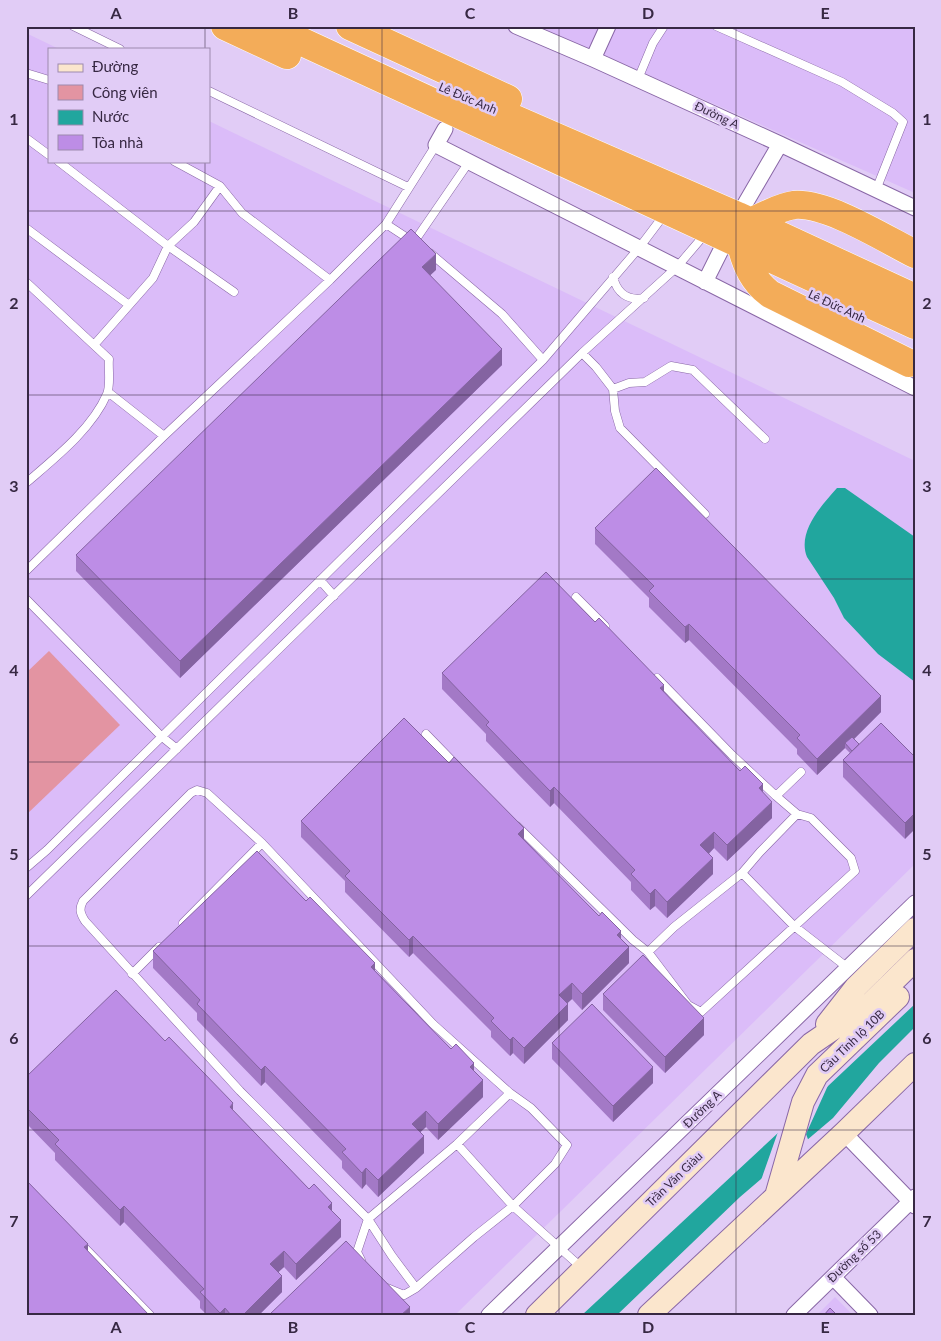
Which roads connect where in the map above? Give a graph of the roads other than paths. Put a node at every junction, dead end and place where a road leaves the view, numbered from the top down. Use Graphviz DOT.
graph roads {
  1 [pos="73,26"];
  2 [pos="226,26"];
  3 [pos="268,26"];
  4 [pos="312,26"];
  5 [pos="350,26"];
  6 [pos="516,26"];
  7 [pos="608,26"];
  8 [pos="664,26"];
  9 [pos="716,26"];
  10 [pos="118,48"];
  11 [pos="593,59"];
  12 [pos="26,73"];
  13 [pos="638,79"];
  14 [pos="48,80"];
  15 [pos="210,92"];
  16 [pos="428,101"];
  17 [pos="494,130"];
  18 [pos="440,137"];
  19 [pos="26,138"];
  20 [pos="780,144"];
  21 [pos="48,154"];
  22 [pos="59,162"];
  23 [pos="176,162"];
  24 [pos="469,162"];
  25 [pos="626,166"];
  26 [pos="220,186"];
  27 [pos="408,187"];
  28 [pos="876,190"];
  29 [pos="915,208"];
  30 [pos="668,211"];
  31 [pos="386,224"];
  32 [pos="26,228"];
  33 [pos="733,230"];
  34 [pos="414,242"];
  35 [pos="168,246"];
  36 [pos="775,247"];
  37 [pos="639,248"];
  38 [pos="915,254"];
  39 [pos="677,268"];
  40 [pos="613,277"];
  41 [pos="330,280"];
  42 [pos="915,281"];
  43 [pos="26,282"];
  44 [pos="705,282"];
  45 [pos="234,292"];
  46 [pos="645,298"];
  47 [pos="915,298"];
  48 [pos="129,305"];
  49 [pos="915,325"];
  50 [pos="94,345"];
  51 [pos="582,353"];
  52 [pos="543,360"];
  53 [pos="913,364"];
  54 [pos="613,389"];
  55 [pos="108,392"];
  56 [pos="164,436"];
  57 [pos="765,439"];
  58 [pos="26,483"];
  59 [pos="705,514"];
  60 [pos="26,570"];
  61 [pos="320,580"];
  62 [pos="334,596"];
  63 [pos="576,597"];
  64 [pos="26,599"];
  65 [pos="610,631"];
  66 [pos="650,672"];
  67 [pos="426,734"];
  68 [pos="161,736"];
  69 [pos="177,750"];
  70 [pos="801,772"];
  71 [pos="464,773"];
  72 [pos="776,796"];
  73 [pos="797,814"];
  74 [pos="510,819"];
  75 [pos="262,843"];
  76 [pos="26,868"];
  77 [pos="742,872"];
  78 [pos="26,896"];
  79 [pos="915,903"];
  80 [pos="180,926"];
  81 [pos="794,926"];
  82 [pos="915,930"];
  83 [pos="166,939"];
  84 [pos="648,952"];
  85 [pos="915,960"];
  86 [pos="848,968"];
  87 [pos="132,974"];
  88 [pos="915,981"];
  89 [pos="815,1041"];
  90 [pos="915,1064"];
  91 [pos="510,1093"];
  92 [pos="844,1133"];
  93 [pos="457,1144"];
  94 [pos="776,1196"];
  95 [pos="913,1202"];
  96 [pos="513,1206"];
  97 [pos="368,1219"];
  98 [pos="77,1239"];
  99 [pos="559,1246"];
  100 [pos="364,1266"];
  101 [pos="582,1268"];
  102 [pos="833,1277"];
  103 [pos="378,1282"];
  104 [pos="416,1288"];
  105 [pos="150,1315"];
  106 [pos="489,1315"];
  107 [pos="537,1315"];
  108 [pos="650,1315"];
  109 [pos="794,1315"];
  110 [pos="870,1315"];
  1 -- 10 [label="lane"];
  2 -- 18 [label="highway, Lê Đức Anh"];
  3 -- 16 [label="highway, Lê Đức Anh"];
  4 -- 25 [label="highway, Lê Đức Anh"];
  5 -- 25 [label="highway, Lê Đức Anh"];
  6 -- 11 [label="street, Đường A"];
  7 -- 11 [label="street"];
  8 -- 13 [label="lane"];
  9 -- 28 [label="lane"];
  11 -- 13 [label="street, Đường A"];
  12 -- 14 [label="lane"];
  13 -- 20 [label="street, Đường A"];
  15 -- 27 [label="lane"];
  16 -- 17 [label="highway, Lê Đức Anh"];
  16 -- 18 [label="highway"];
  17 -- 18 [label="highway, Lê Đức Anh"];
  17 -- 30 [label="highway, Lê Đức Anh"];
  18 -- 24 [label="street"];
  18 -- 27 [label="lane"];
  19 -- 21 [label="lane"];
  20 -- 28 [label="street, Đường A"];
  20 -- 33 [label="street"];
  22 -- 35 [label="lane"];
  23 -- 26 [label="lane"];
  24 -- 34 [label="lane"];
  24 -- 37 [label="street"];
  25 -- 33 [label="highway, Lê Đức Anh"];
  26 -- 35 [label="lane"];
  26 -- 41 [label="lane"];
  27 -- 31 [label="lane"];
  28 -- 29 [label="street, Đường A"];
  30 -- 33 [label="highway, Lê Đức Anh"];
  30 -- 37 [label="lane"];
  31 -- 34 [label="lane"];
  31 -- 41 [label="lane"];
  32 -- 48 [label="lane"];
  33 -- 36 [label="highway, Lê Đức Anh"];
  33 -- 38 [label="highway"];
  33 -- 39 [label="lane"];
  33 -- 44 [label="street"];
  33 -- 53 [label="highway"];
  34 -- 52 [label="lane"];
  35 -- 45 [label="lane"];
  35 -- 48 [label="lane"];
  36 -- 42 [label="highway"];
  36 -- 47 [label="highway, Lê Đức Anh"];
  36 -- 49 [label="highway, Lê Đức Anh"];
  36 -- 53 [label="highway, Lê Đức Anh"];
  37 -- 39 [label="street"];
  37 -- 40 [label="lane"];
  39 -- 44 [label="street"];
  39 -- 46 [label="lane"];
  40 -- 46 [label="lane"];
  40 -- 52 [label="lane"];
  41 -- 56 [label="lane"];
  43 -- 50 [label="lane"];
  44 -- 53 [label="street"];
  46 -- 51 [label="lane"];
  48 -- 50 [label="lane"];
  50 -- 55 [label="lane"];
  51 -- 54 [label="lane"];
  51 -- 62 [label="lane"];
  52 -- 61 [label="lane"];
  54 -- 57 [label="lane"];
  54 -- 59 [label="lane"];
  55 -- 56 [label="lane"];
  55 -- 58 [label="lane"];
  56 -- 60 [label="lane"];
  61 -- 62 [label="lane"];
  61 -- 68 [label="lane"];
  62 -- 69 [label="lane"];
  63 -- 65 [label="lane"];
  64 -- 68 [label="lane"];
  66 -- 72 [label="lane"];
  67 -- 71 [label="lane"];
  68 -- 69 [label="lane"];
  68 -- 76 [label="lane"];
  69 -- 78 [label="lane"];
  70 -- 72 [label="lane"];
  72 -- 73 [label="lane"];
  73 -- 77 [label="lane"];
  73 -- 81 [label="lane"];
  74 -- 84 [label="lane"];
  75 -- 80 [label="lane"];
  75 -- 87 [label="lane"];
  75 -- 91 [label="lane"];
  77 -- 81 [label="lane"];
  77 -- 84 [label="lane"];
  79 -- 86 [label="street, Đường A"];
  81 -- 84 [label="lane"];
  81 -- 86 [label="lane"];
  82 -- 89 [label="main road, Trần Văn Giàu"];
  83 -- 87 [label="lane"];
  85 -- 89 [label="main road, Cầu Tỉnh lộ 10B"];
  86 -- 99 [label="street, Đường A"];
  87 -- 97 [label="lane"];
  88 -- 94 [label="main road, Cầu Tỉnh lộ 10B"];
  89 -- 101 [label="main road, Trần Văn Giàu"];
  90 -- 92 [label="main road"];
  91 -- 93 [label="lane"];
  91 -- 96 [label="lane"];
  92 -- 94 [label="main road"];
  92 -- 95 [label="street"];
  93 -- 96 [label="lane"];
  93 -- 97 [label="lane"];
  94 -- 108 [label="main road"];
  95 -- 102 [label="street, Đường số 53"];
  96 -- 99 [label="lane"];
  96 -- 104 [label="lane"];
  97 -- 100 [label="lane"];
  97 -- 104 [label="lane"];
  98 -- 105 [label="lane"];
  99 -- 101 [label="lane"];
  99 -- 106 [label="street, Đường A"];
  101 -- 107 [label="main road, Trần Văn Giàu"];
  102 -- 109 [label="street, Đường số 53"];
  102 -- 110 [label="street"];
  103 -- 104 [label="lane"];
}
